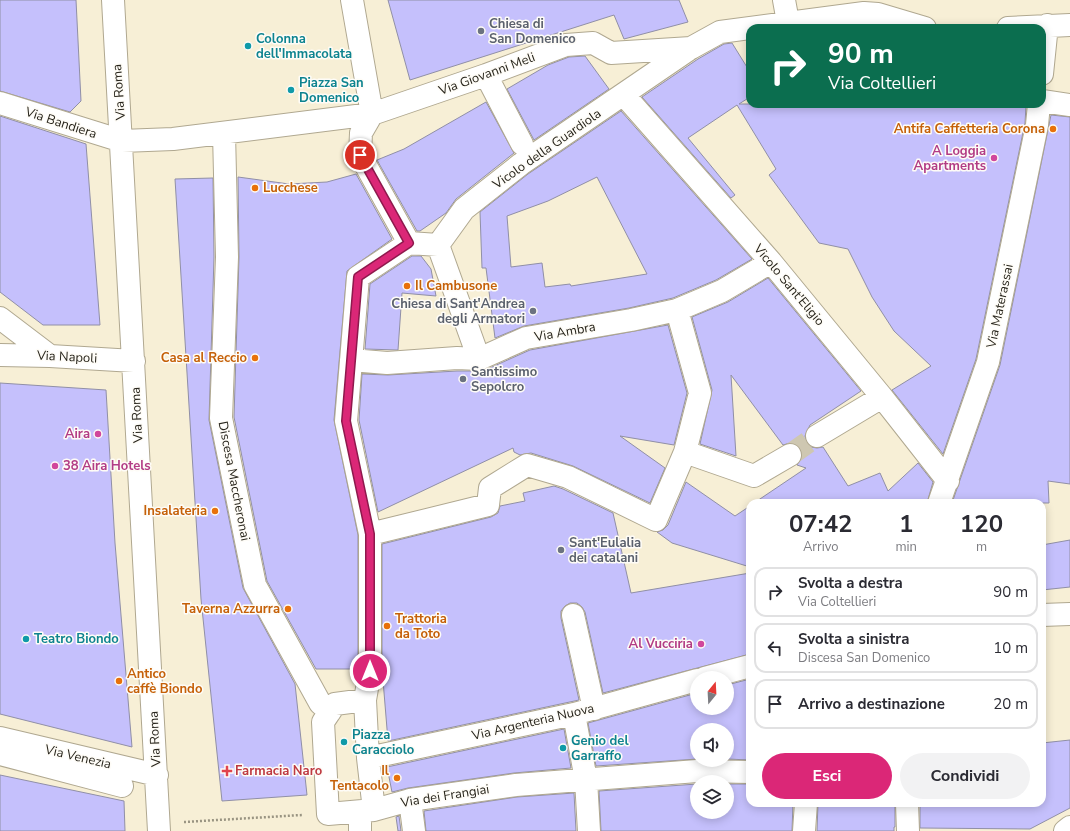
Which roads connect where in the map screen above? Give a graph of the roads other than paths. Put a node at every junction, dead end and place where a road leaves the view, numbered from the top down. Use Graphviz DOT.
graph roads {
  1 [pos="113,0"];
  2 [pos="352,0"];
  3 [pos="784,0"];
  4 [pos="788,22"];
  5 [pos="774,24"];
  6 [pos="912,24"];
  7 [pos="1047,25"];
  8 [pos="1070,25"];
  9 [pos="746,28"];
  10 [pos="1046,35"];
  11 [pos="691,48"];
  12 [pos="486,75"];
  13 [pos="624,95"];
  14 [pos="1046,102"];
  15 [pos="0,103"];
  16 [pos="1070,105"];
  17 [pos="1039,108"];
  18 [pos="372,114"];
  19 [pos="224,133"];
  20 [pos="122,141"];
  21 [pos="522,144"];
  22 [pos="409,243"];
  23 [pos="438,245"];
  24 [pos="771,262"];
  25 [pos="678,310"];
  26 [pos="0,318"];
  27 [pos="0,355"];
  28 [pos="50,356"];
  29 [pos="479,359"];
  30 [pos="351,360"];
  31 [pos="134,361"];
  32 [pos="882,398"];
  33 [pos="817,436"];
  34 [pos="685,452"];
  35 [pos="790,455"];
  36 [pos="948,481"];
  37 [pos="941,499"];
  38 [pos="370,534"];
  39 [pos="1070,614"];
  40 [pos="573,615"];
  41 [pos="1046,615"];
  42 [pos="746,667"];
  43 [pos="731,671"];
  44 [pos="690,682"];
  45 [pos="365,700"];
  46 [pos="584,711"];
  47 [pos="330,712"];
  48 [pos="0,738"];
  49 [pos="0,754"];
  50 [pos="368,758"];
  51 [pos="746,772"];
  52 [pos="157,775"];
  53 [pos="586,780"];
  54 [pos="122,786"];
  55 [pos="410,800"];
  56 [pos="806,807"];
  57 [pos="907,807"];
  58 [pos="365,818"];
  59 [pos="159,827"];
  60 [pos="1070,828"];
  61 [pos="414,831"];
  62 [pos="589,831"];
  63 [pos="804,831"];
  64 [pos="908,831"];
  65 [pos="1065,831"];
  1 -- 20 [label="street, Via Roma"];
  2 -- 18 [label="street"];
  3 -- 4 [label="street"];
  4 -- 5 [label="street, Vicolo della Guardiola"];
  4 -- 6 [label="street, Vicolo della Guardiola"];
  7 -- 8 [label="street"];
  7 -- 10 [label="street"];
  9 -- 11 [label="street, Vicolo della Guardiola"];
  11 -- 12 [label="street, Via Giovanni Meli"];
  11 -- 13 [label="street, Vicolo della Guardiola"];
  12 -- 18 [label="street, Via Giovanni Meli"];
  12 -- 21 [label="street"];
  13 -- 23 [label="street, Vicolo della Guardiola"];
  13 -- 24 [label="street, Vicolo Sant'Eligio"];
  14 -- 16 [label="street"];
  15 -- 20 [label="street, Via Bandiera"];
  17 -- 36 [label="street, Via Materassai"];
  18 -- 19 [label="street"];
  18 -- 22 [label="street"];
  19 -- 20 [label="street"];
  19 -- 47 [label="street, Discesa Maccheronai"];
  20 -- 31 [label="street, Via Roma"];
  22 -- 23 [label="street"];
  22 -- 30 [label="street"];
  23 -- 29 [label="street"];
  24 -- 25 [label="street, Via Ambra"];
  24 -- 32 [label="street, Vicolo Sant'Eligio"];
  25 -- 29 [label="street, Via Ambra"];
  25 -- 34 [label="street"];
  26 -- 28 [label="street"];
  27 -- 28 [label="street, Via Napoli"];
  28 -- 31 [label="street, Via Napoli"];
  29 -- 30 [label="street, Via Ambra"];
  30 -- 38 [label="street"];
  31 -- 52 [label="street, Via Roma"];
  32 -- 33 [label="street"];
  32 -- 36 [label="street, Vicolo Sant'Eligio"];
  34 -- 35 [label="street"];
  34 -- 38 [label="street"];
  36 -- 37 [label="street, Via Materassai"];
  38 -- 45 [label="street"];
  39 -- 41 [label="street"];
  40 -- 46 [label="street"];
  42 -- 43 [label="street"];
  44 -- 46 [label="street, Via Argenteria Nuova"];
  45 -- 47 [label="street"];
  45 -- 50 [label="street"];
  46 -- 50 [label="street, Via Argenteria Nuova"];
  46 -- 53 [label="street"];
  47 -- 58 [label="street"];
  48 -- 52 [label="street, Via Venezia"];
  49 -- 54 [label="street"];
  50 -- 58 [label="street"];
  51 -- 53 [label="street, Via dei Frangiai"];
  52 -- 59 [label="street, Via Roma"];
  53 -- 55 [label="street, Via dei Frangiai"];
  53 -- 62 [label="street"];
  55 -- 58 [label="street, Via dei Frangiai"];
  55 -- 61 [label="street"];
  56 -- 63 [label="street"];
  57 -- 64 [label="street"];
  60 -- 65 [label="street"];
}
